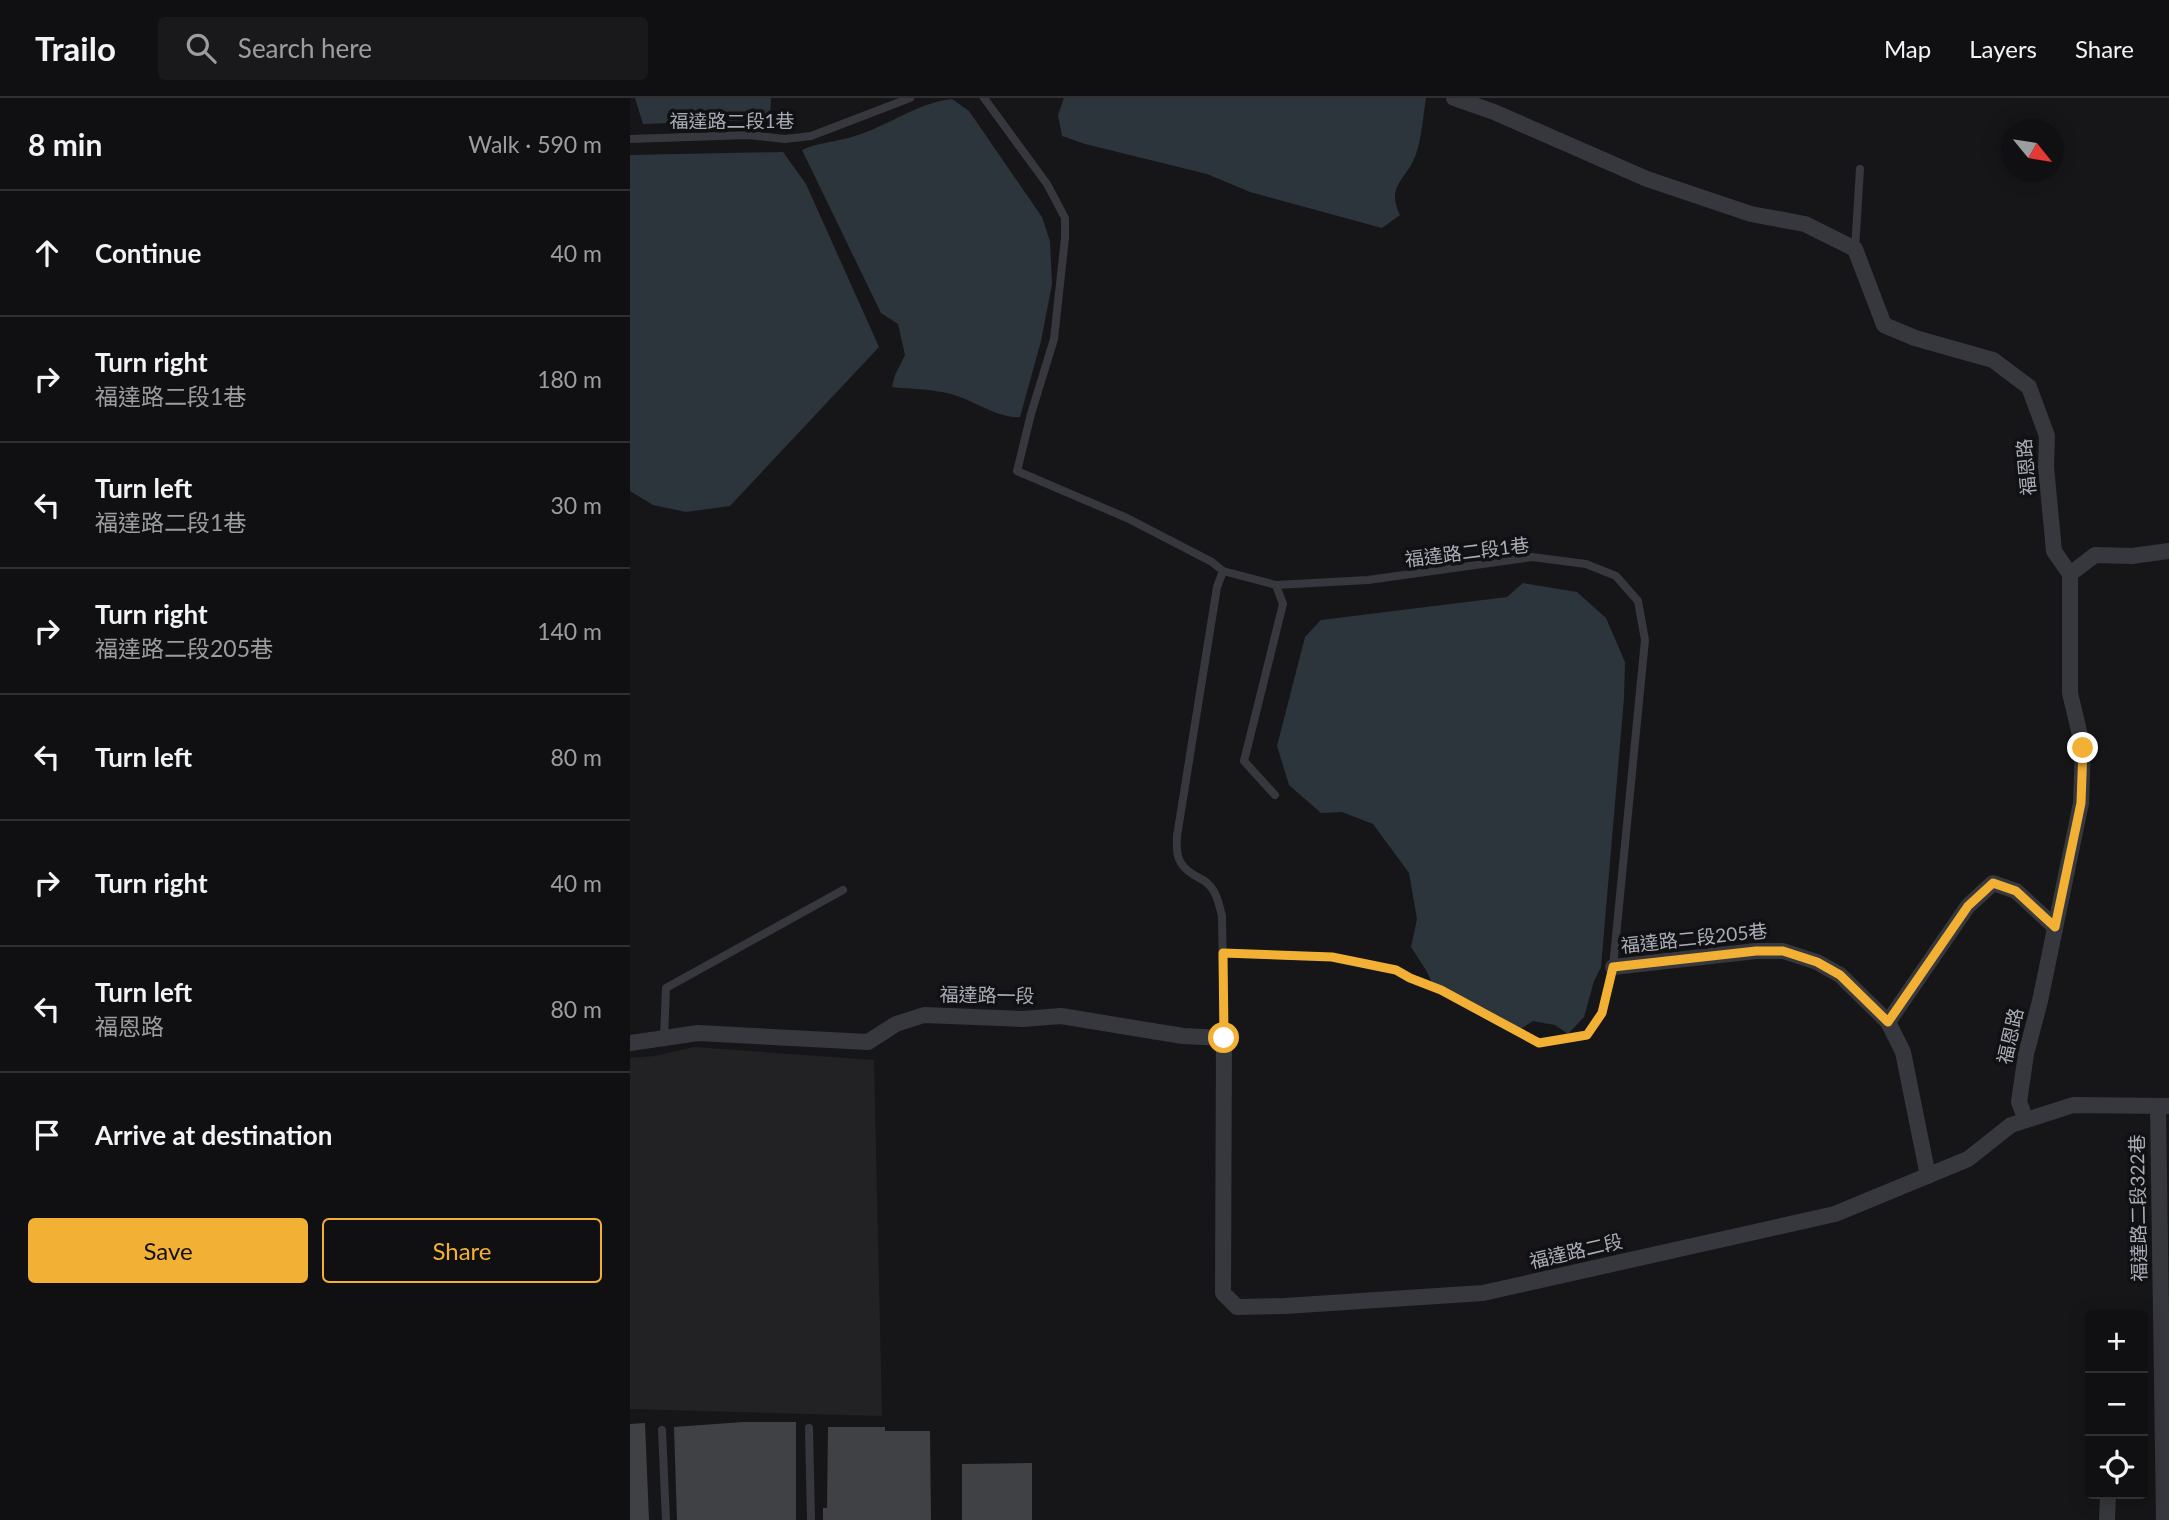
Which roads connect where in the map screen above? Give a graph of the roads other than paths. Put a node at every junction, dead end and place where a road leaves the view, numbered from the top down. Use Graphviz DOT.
graph roads {
  1 [pos="910,98"];
  2 [pos="984,98"];
  3 [pos="1454,98"];
  4 [pos="630,139"];
  5 [pos="1860,169"];
  6 [pos="1855,249"];
  7 [pos="2169,551"];
  8 [pos="1223,572"];
  9 [pos="2070,574"];
  10 [pos="1276,585"];
  11 [pos="1275,795"];
  12 [pos="843,890"];
  13 [pos="2055,927"];
  14 [pos="1223,953"];
  15 [pos="1613,967"];
  16 [pos="1888,1022"];
  17 [pos="1224,1038"];
  18 [pos="664,1039"];
  19 [pos="630,1043"];
  20 [pos="2163,1106"];
  21 [pos="2026,1120"];
  22 [pos="1928,1176"];
  23 [pos="809,1428"];
  24 [pos="662,1430"];
  25 [pos="2108,1499"];
  26 [pos="666,1520"];
  27 [pos="811,1520"];
  28 [pos="2107,1520"];
  29 [pos="2164,1520"];
  1 -- 4 [label="lane, 福達路二段1巷"];
  2 -- 8 [label="lane, 福達路二段1巷"];
  3 -- 6 [label="street"];
  5 -- 6 [label="lane"];
  6 -- 9 [label="street, 福恩路"];
  7 -- 9 [label="street"];
  8 -- 10 [label="lane, 福達路二段1巷"];
  8 -- 14 [label="lane"];
  9 -- 13 [label="street, 福恩路"];
  10 -- 11 [label="lane"];
  10 -- 15 [label="lane, 福達路二段1巷"];
  12 -- 18 [label="lane"];
  13 -- 16 [label="street"];
  13 -- 21 [label="street, 福恩路"];
  14 -- 15 [label="lane, 福達路二段1巷"];
  14 -- 17 [label="lane"];
  15 -- 16 [label="street, 福達路二段205巷"];
  16 -- 22 [label="street, 福達路二段205巷"];
  17 -- 18 [label="street, 福達路一段"];
  17 -- 22 [label="street, 福達路二段"];
  18 -- 19 [label="street, 福達路一段"];
  20 -- 21 [label="street, 福達路二段"];
  20 -- 29 [label="street, 福達路二段322巷"];
  21 -- 22 [label="street, 福達路二段"];
  23 -- 27 [label="lane"];
  24 -- 26 [label="lane"];
  25 -- 28 [label="street"];
}
